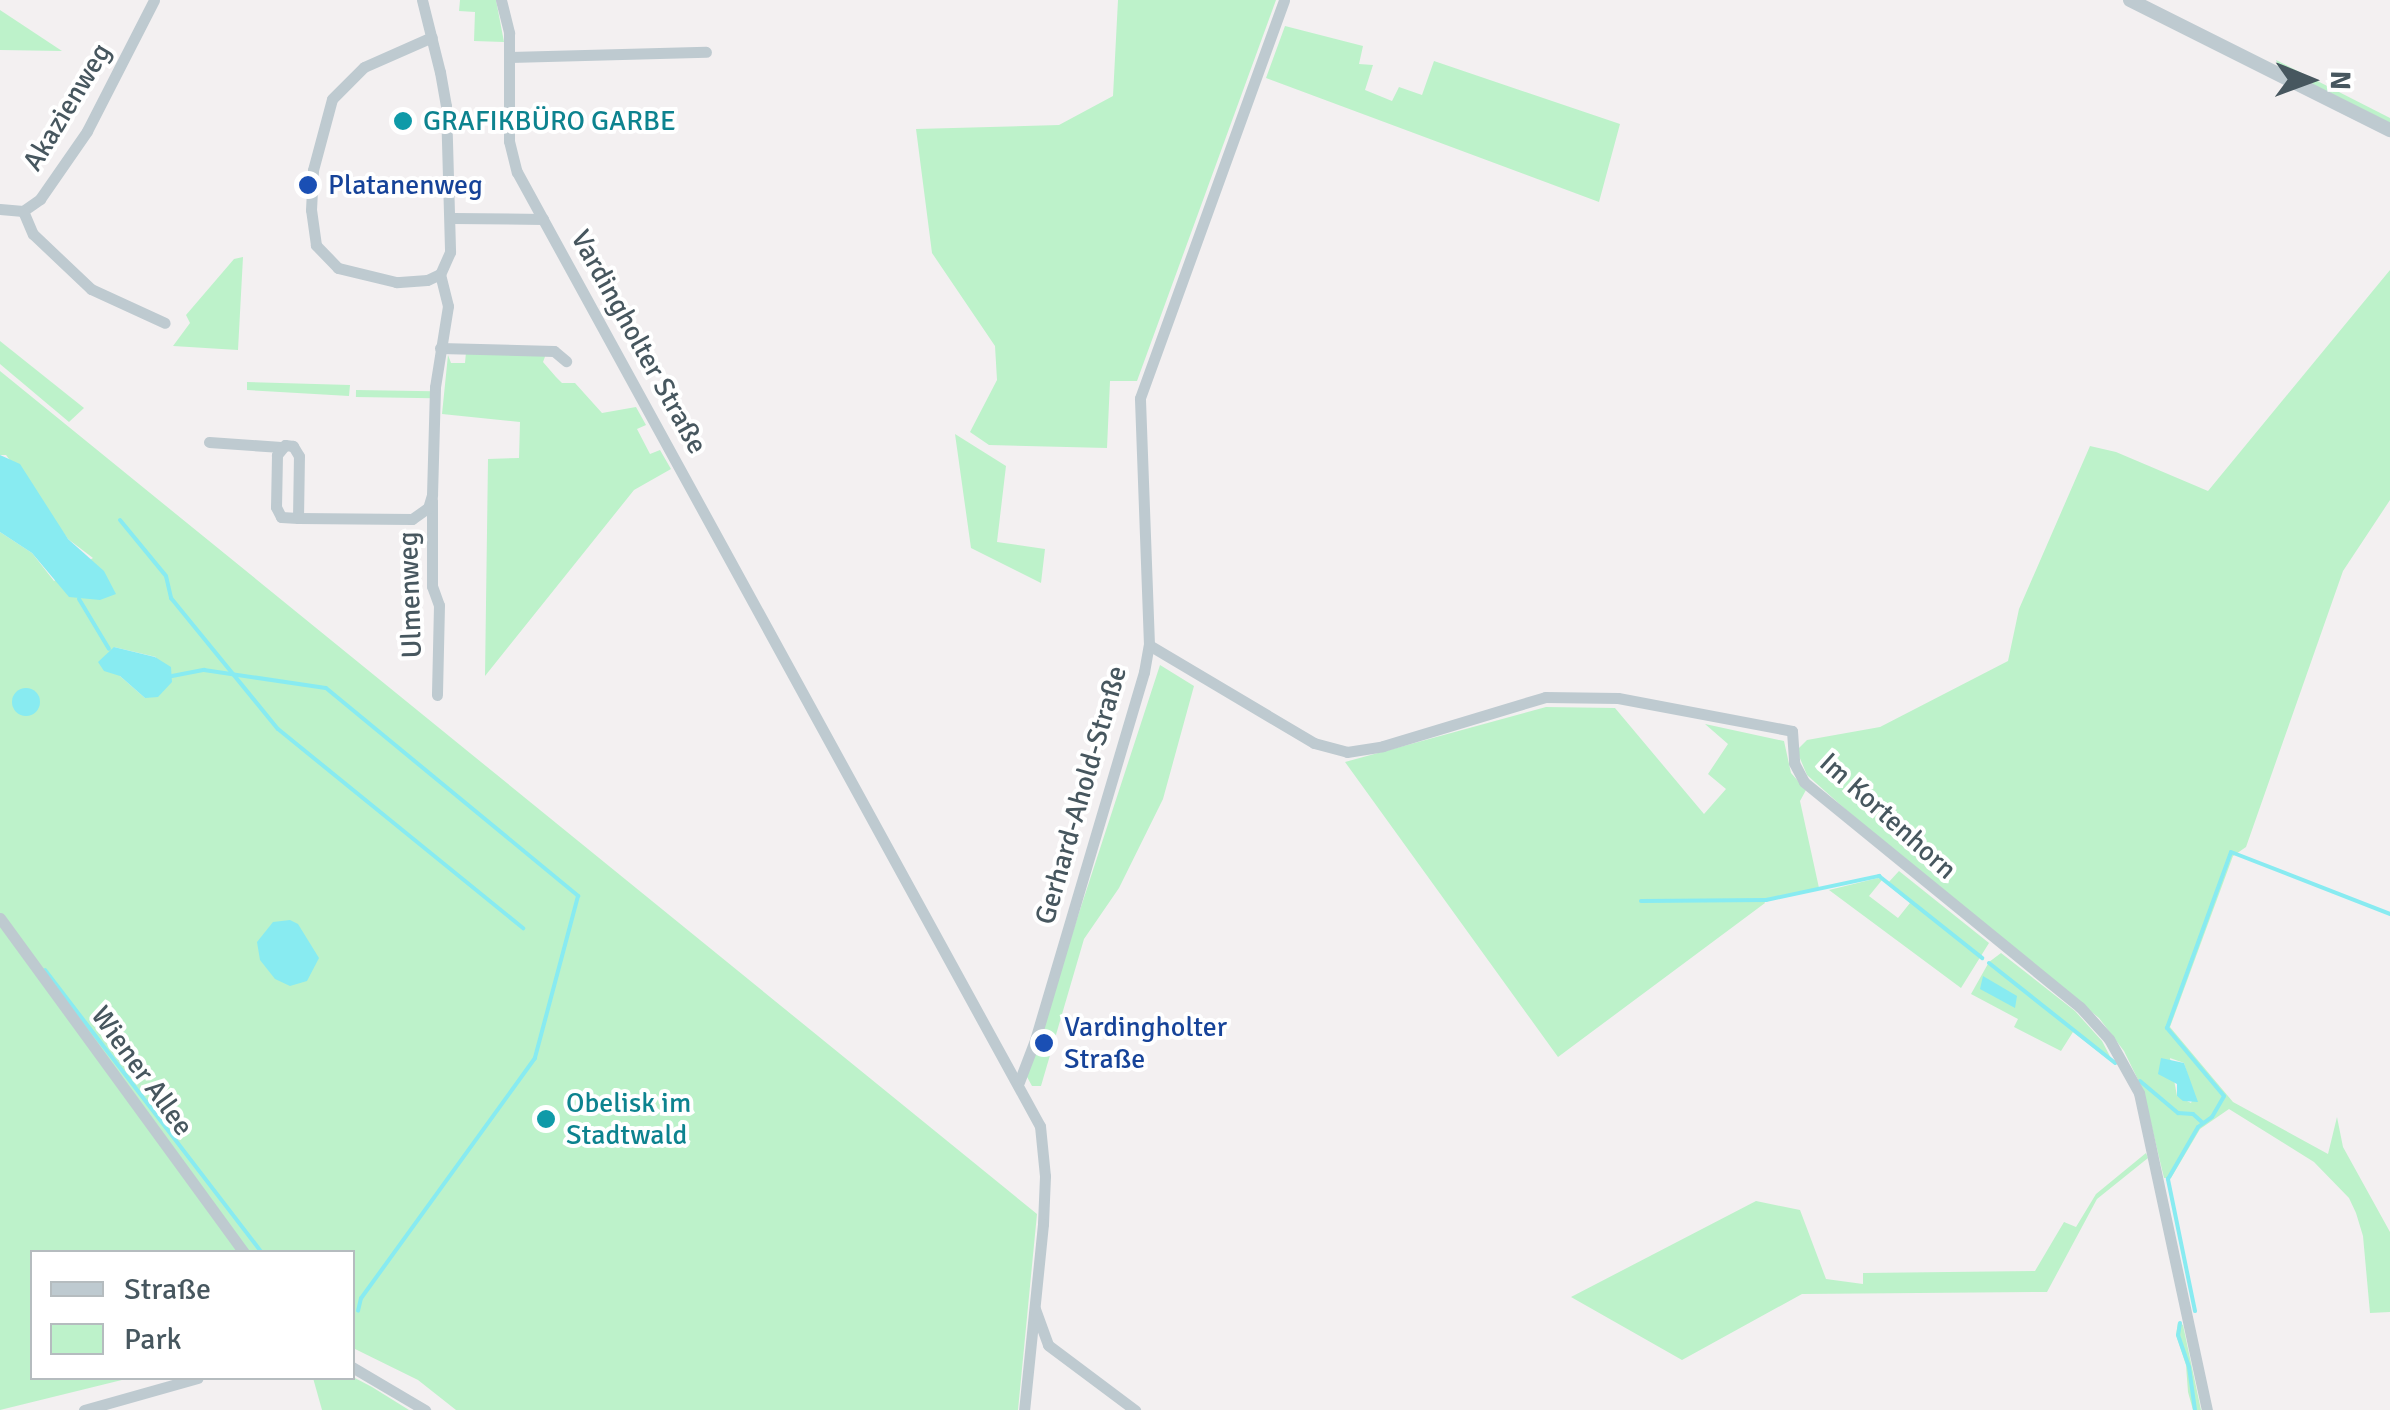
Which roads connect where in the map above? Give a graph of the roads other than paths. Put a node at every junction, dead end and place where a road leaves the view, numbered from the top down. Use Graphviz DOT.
graph roads {
  1 [pos="154,0"];
  2 [pos="422,0"];
  3 [pos="500,0"];
  4 [pos="1284,0"];
  5 [pos="2130,0"];
  6 [pos="432,37"];
  7 [pos="706,52"];
  8 [pos="510,56"];
  9 [pos="2390,130"];
  10 [pos="0,209"];
  11 [pos="23,211"];
  12 [pos="452,218"];
  13 [pos="543,220"];
  14 [pos="440,274"];
  15 [pos="165,323"];
  16 [pos="440,348"];
  17 [pos="566,361"];
  18 [pos="209,442"];
  19 [pos="281,447"];
  20 [pos="432,495"];
  21 [pos="298,518"];
  22 [pos="1149,645"];
  23 [pos="437,694"];
  24 [pos="0,918"];
  25 [pos="1019,1082"];
  26 [pos="243,1250"];
  27 [pos="1034,1305"];
  28 [pos="1048,1344"];
  29 [pos="1030,1347"];
  30 [pos="355,1369"];
  31 [pos="191,1380"];
  32 [pos="84,1410"];
  33 [pos="425,1410"];
  34 [pos="1024,1410"];
  35 [pos="1135,1410"];
  36 [pos="2207,1410"];
  1 -- 11 [label="street, Akazienweg"];
  2 -- 6 [label="street"];
  3 -- 8 [label="street, Vardingholter Straße"];
  4 -- 22 [label="street, Gerhard-Ahold-Straße"];
  5 -- 9 [label="street"];
  6 -- 12 [label="street"];
  6 -- 14 [label="street"];
  7 -- 8 [label="street"];
  8 -- 13 [label="street, Vardingholter Straße"];
  10 -- 11 [label="street, Akazienweg"];
  11 -- 15 [label="street"];
  12 -- 13 [label="street"];
  12 -- 14 [label="street"];
  13 -- 25 [label="street, Vardingholter Straße"];
  14 -- 16 [label="street, Ulmenweg"];
  16 -- 17 [label="street"];
  16 -- 20 [label="street, Ulmenweg"];
  18 -- 19 [label="street"];
  19 -- 21 [label="street"];
  19 -- 21 [label="street"];
  20 -- 21 [label="street, Ulmenweg"];
  20 -- 23 [label="street, Ulmenweg"];
  22 -- 25 [label="street, Gerhard-Ahold-Straße"];
  22 -- 36 [label="street, Im Kortenhorn"];
  24 -- 26 [label="street, Wiener Allee"];
  25 -- 27 [label="street, Vardingholter Straße"];
  27 -- 28 [label="street, Vardingholter Straße"];
  27 -- 29 [label="street"];
  28 -- 29 [label="street"];
  28 -- 35 [label="street"];
  29 -- 34 [label="street"];
  30 -- 33 [label="street"];
  31 -- 32 [label="street"];
}
